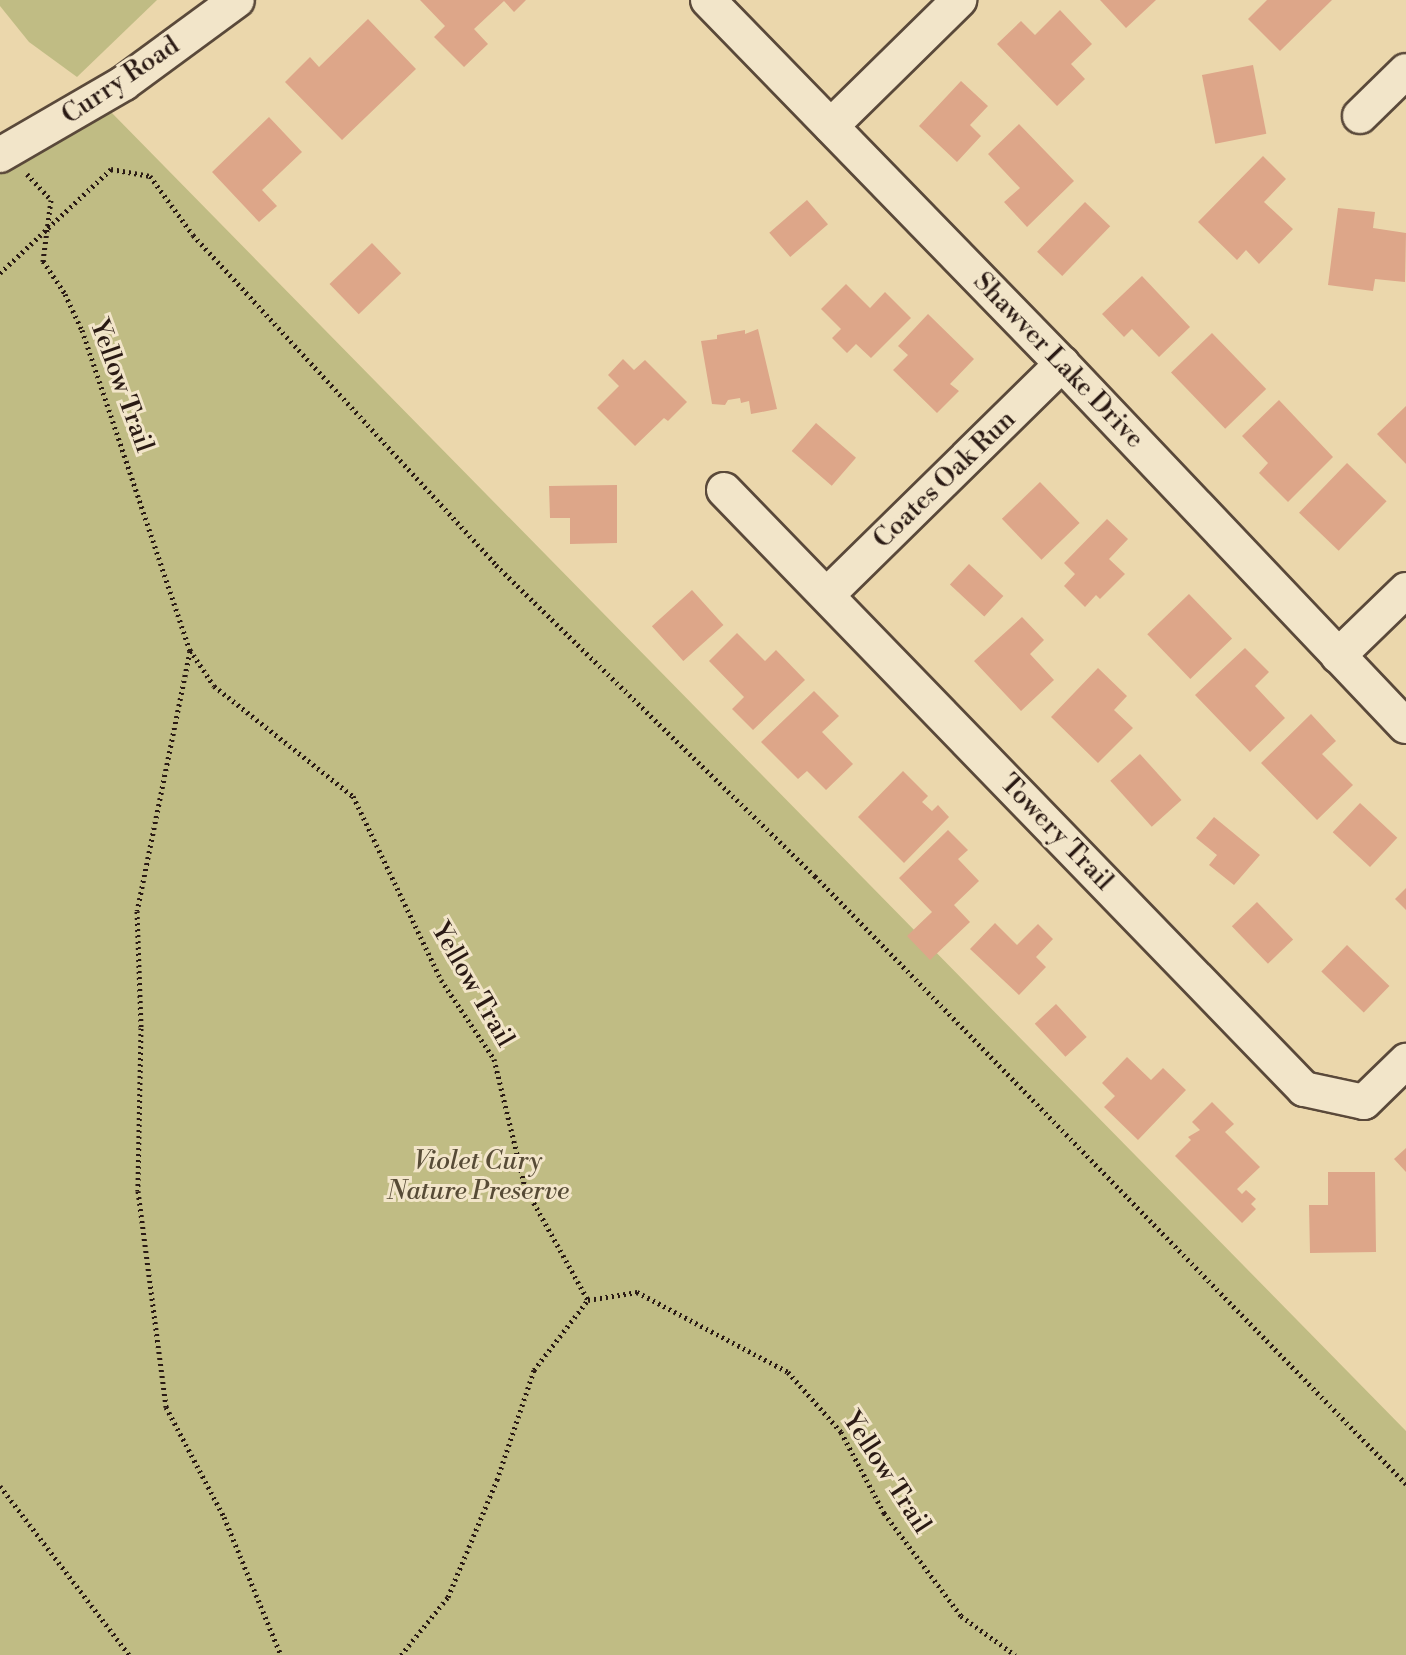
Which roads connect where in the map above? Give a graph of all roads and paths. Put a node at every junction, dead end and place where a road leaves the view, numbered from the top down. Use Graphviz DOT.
graph roads {
  1 [pos="237,0"];
  2 [pos="708,0"];
  3 [pos="959,0"];
  4 [pos="1406,71"];
  5 [pos="1360,116"];
  6 [pos="831,126"];
  7 [pos="4,154"];
  8 [pos="47,228"];
  9 [pos="0,273"];
  10 [pos="1062,364"];
  11 [pos="724,490"];
  12 [pos="1406,590"];
  13 [pos="827,595"];
  14 [pos="190,650"];
  15 [pos="1338,656"];
  16 [pos="1406,726"];
  17 [pos="1406,1061"];
  18 [pos="588,1300"];
  19 [pos="1406,1484"];
  20 [pos="0,1486"];
  21 [pos="129,1655"];
  22 [pos="281,1655"];
  23 [pos="401,1655"];
  24 [pos="1015,1655"];
  1 -- 7 [label="street, Curry Road"];
  2 -- 6 [label="street, Shawver Lake Drive"];
  3 -- 6 [label="street"];
  4 -- 5 [label="street"];
  6 -- 10 [label="street, Shawver Lake Drive"];
  7 -- 8 [label="path, Yellow Trail"];
  8 -- 9 [label="path"];
  8 -- 14 [label="path, Yellow Trail"];
  8 -- 19 [label="path"];
  10 -- 13 [label="street, Coates Oak Run"];
  10 -- 15 [label="street, Shawver Lake Drive"];
  11 -- 13 [label="street, Towery Trail"];
  12 -- 15 [label="street"];
  13 -- 17 [label="street, Towery Trail"];
  14 -- 18 [label="path, Yellow Trail"];
  14 -- 22 [label="path"];
  15 -- 16 [label="street, Shawver Lake Drive"];
  18 -- 23 [label="path"];
  18 -- 24 [label="path, Yellow Trail"];
  20 -- 21 [label="path"];
}
